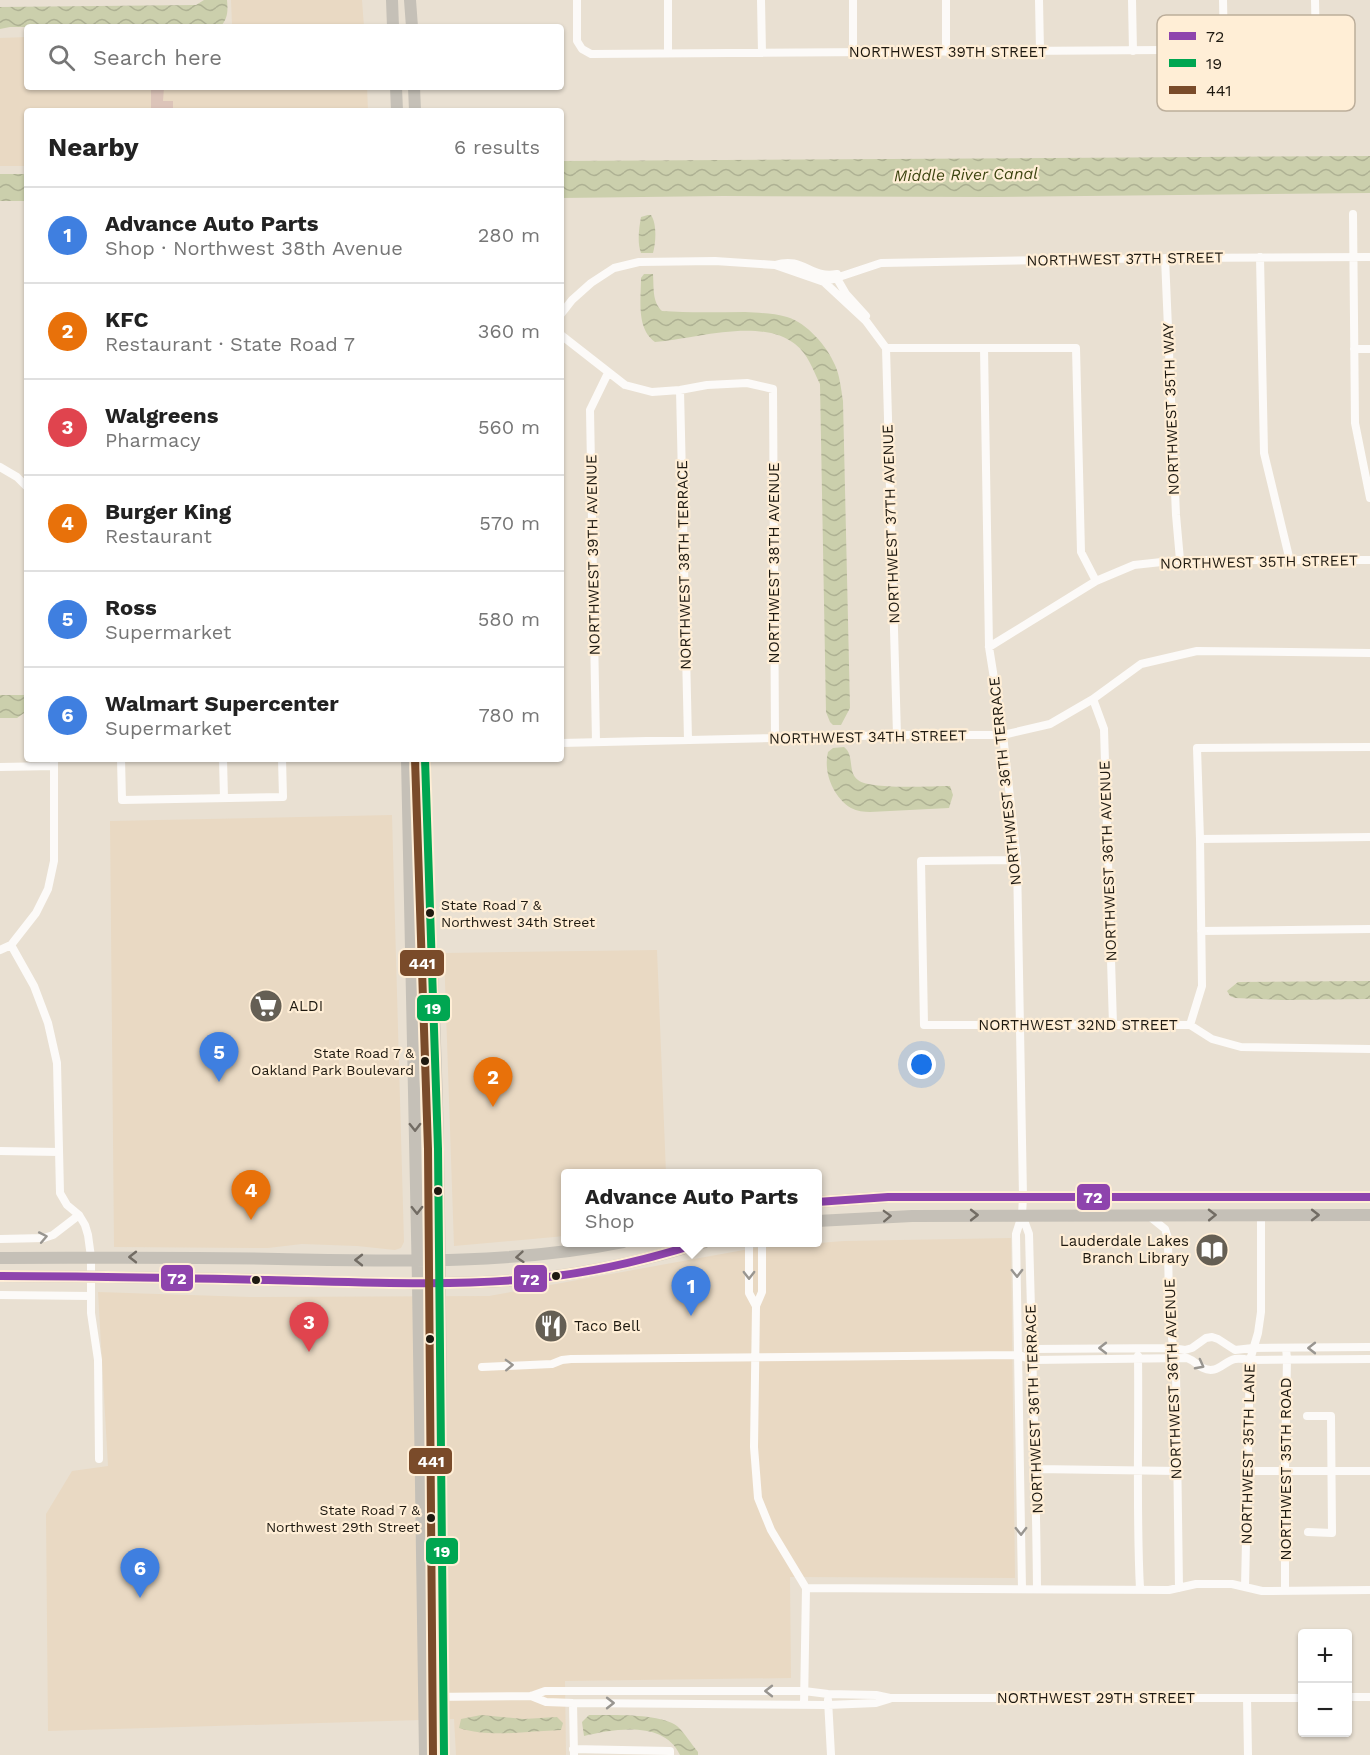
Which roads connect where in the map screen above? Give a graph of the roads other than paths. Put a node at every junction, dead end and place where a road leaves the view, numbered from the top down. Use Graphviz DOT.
graph roads {
  1 [pos="392,0"];
  2 [pos="410,0"];
  3 [pos="577,0"];
  4 [pos="668,0"];
  5 [pos="761,0"];
  6 [pos="853,0"];
  7 [pos="946,0"];
  8 [pos="1039,0"];
  9 [pos="1131,0"];
  10 [pos="1223,0"];
  11 [pos="1315,0"];
  12 [pos="1223,15"];
  13 [pos="1315,15"];
  14 [pos="393,24"];
  15 [pos="412,24"];
  16 [pos="1040,51"];
  17 [pos="1133,51"];
  18 [pos="1157,51"];
  19 [pos="853,52"];
  20 [pos="946,52"];
  21 [pos="762,53"];
  22 [pos="668,54"];
  23 [pos="396,90"];
  24 [pos="414,90"];
  25 [pos="397,108"];
  26 [pos="415,108"];
  27 [pos="1353,214"];
  28 [pos="1260,257"];
  29 [pos="1353,257"];
  30 [pos="1370,257"];
  31 [pos="1165,258"];
  32 [pos="835,276"];
  33 [pos="822,278"];
  34 [pos="564,310"];
  35 [pos="866,321"];
  36 [pos="564,337"];
  37 [pos="886,348"];
  38 [pos="984,348"];
  39 [pos="1354,349"];
  40 [pos="1370,349"];
  41 [pos="608,373"];
  42 [pos="680,390"];
  43 [pos="0,467"];
  44 [pos="24,484"];
  45 [pos="1370,498"];
  46 [pos="1180,560"];
  47 [pos="1370,560"];
  48 [pos="1290,561"];
  49 [pos="1096,580"];
  50 [pos="989,647"];
  51 [pos="1370,653"];
  52 [pos="1093,699"];
  53 [pos="897,735"];
  54 [pos="1003,735"];
  55 [pos="776,738"];
  56 [pos="688,740"];
  57 [pos="564,742"];
  58 [pos="596,742"];
  59 [pos="1370,747"];
  60 [pos="121,762"];
  61 [pos="223,762"];
  62 [pos="282,762"];
  63 [pos="406,762"];
  64 [pos="424,762"];
  65 [pos="54,763"];
  66 [pos="0,767"];
  67 [pos="224,798"];
  68 [pos="1370,837"];
  69 [pos="1200,838"];
  70 [pos="1017,860"];
  71 [pos="411,906"];
  72 [pos="1370,929"];
  73 [pos="1201,931"];
  74 [pos="11,945"];
  75 [pos="0,950"];
  76 [pos="433,1002"];
  77 [pos="1020,1025"];
  78 [pos="1113,1025"];
  79 [pos="1190,1025"];
  80 [pos="1370,1048"];
  81 [pos="0,1151"];
  82 [pos="59,1152"];
  83 [pos="1260,1196"];
  84 [pos="1023,1197"];
  85 [pos="1277,1197"];
  86 [pos="1370,1197"];
  87 [pos="822,1202"];
  88 [pos="1236,1214"];
  89 [pos="79,1215"];
  90 [pos="1022,1215"];
  91 [pos="1148,1215"];
  92 [pos="1261,1215"];
  93 [pos="1370,1215"];
  94 [pos="822,1221"];
  95 [pos="0,1239"];
  96 [pos="592,1247"];
  97 [pos="688,1247"];
  98 [pos="749,1247"];
  99 [pos="762,1247"];
  100 [pos="91,1257"];
  101 [pos="0,1258"];
  102 [pos="418,1261"];
  103 [pos="440,1261"];
  104 [pos="91,1275"];
  105 [pos="0,1276"];
  106 [pos="418,1283"];
  107 [pos="440,1283"];
  108 [pos="0,1295"];
  109 [pos="91,1296"];
  110 [pos="756,1306"];
  111 [pos="1370,1347"];
  112 [pos="1138,1348"];
  113 [pos="1172,1348"];
  114 [pos="1253,1348"];
  115 [pos="1286,1348"];
  116 [pos="1032,1349"];
  117 [pos="1019,1355"];
  118 [pos="756,1357"];
  119 [pos="1174,1358"];
  120 [pos="1138,1359"];
  121 [pos="1287,1359"];
  122 [pos="1370,1359"];
  123 [pos="1032,1360"];
  124 [pos="1250,1360"];
  125 [pos="482,1366"];
  126 [pos="1307,1416"];
  127 [pos="99,1459"];
  128 [pos="1036,1469"];
  129 [pos="1285,1470"];
  130 [pos="1332,1470"];
  131 [pos="1139,1471"];
  132 [pos="1178,1471"];
  133 [pos="1247,1471"];
  134 [pos="1370,1471"];
  135 [pos="1308,1533"];
  136 [pos="1245,1587"];
  137 [pos="806,1588"];
  138 [pos="1179,1588"];
  139 [pos="1022,1589"];
  140 [pos="1037,1589"];
  141 [pos="1140,1589"];
  142 [pos="1370,1590"];
  143 [pos="1285,1591"];
  144 [pos="804,1691"];
  145 [pos="828,1694"];
  146 [pos="531,1696"];
  147 [pos="424,1697"];
  148 [pos="443,1697"];
  149 [pos="1352,1697"];
  150 [pos="1370,1697"];
  151 [pos="890,1698"];
  152 [pos="1247,1698"];
  153 [pos="1298,1698"];
  154 [pos="573,1703"];
  155 [pos="804,1705"];
  156 [pos="828,1705"];
  157 [pos="574,1752"];
  158 [pos="425,1755"];
  159 [pos="444,1755"];
  160 [pos="670,1755"];
  161 [pos="831,1755"];
  162 [pos="1248,1755"];
  1 -- 14 [label="main road"];
  2 -- 15 [label="main road"];
  3 -- 22 [label="street, NORTHWEST 39TH STREET"];
  4 -- 22 [label="street"];
  5 -- 21 [label="street"];
  6 -- 19 [label="street"];
  7 -- 20 [label="street"];
  8 -- 16 [label="street"];
  9 -- 17 [label="street"];
  10 -- 12 [label="street"];
  11 -- 13 [label="street"];
  16 -- 17 [label="street, NORTHWEST 39TH STREET"];
  16 -- 20 [label="street, NORTHWEST 39TH STREET"];
  17 -- 18 [label="street, NORTHWEST 39TH STREET"];
  19 -- 20 [label="street, NORTHWEST 39TH STREET"];
  19 -- 21 [label="street, NORTHWEST 39TH STREET"];
  21 -- 22 [label="street, NORTHWEST 39TH STREET"];
  23 -- 25 [label="main road"];
  24 -- 26 [label="main road"];
  27 -- 29 [label="street"];
  28 -- 29 [label="street, NORTHWEST 37TH STREET"];
  28 -- 31 [label="street, NORTHWEST 37TH STREET"];
  28 -- 48 [label="street"];
  29 -- 30 [label="street, NORTHWEST 37TH STREET"];
  29 -- 39 [label="street"];
  31 -- 32 [label="street, NORTHWEST 37TH STREET"];
  31 -- 46 [label="street, NORTHWEST 35TH WAY"];
  32 -- 33 [label="street, NORTHWEST 37TH STREET"];
  32 -- 35 [label="street"];
  33 -- 34 [label="street, NORTHWEST 37TH STREET"];
  33 -- 35 [label="street"];
  35 -- 37 [label="street"];
  36 -- 41 [label="street"];
  37 -- 38 [label="street"];
  37 -- 53 [label="street, NORTHWEST 37TH AVENUE"];
  38 -- 49 [label="street"];
  38 -- 50 [label="street, NORTHWEST 36TH TERRACE"];
  39 -- 40 [label="street"];
  39 -- 45 [label="street"];
  41 -- 42 [label="street"];
  41 -- 58 [label="street, NORTHWEST 39TH AVENUE"];
  42 -- 55 [label="street, NORTHWEST 38TH AVENUE"];
  42 -- 56 [label="street, NORTHWEST 38TH TERRACE"];
  43 -- 44 [label="street"];
  46 -- 48 [label="street, NORTHWEST 35TH STREET"];
  46 -- 49 [label="street, NORTHWEST 35TH STREET"];
  47 -- 48 [label="street, NORTHWEST 35TH STREET"];
  49 -- 50 [label="street, NORTHWEST 35TH STREET"];
  50 -- 54 [label="street, NORTHWEST 36TH TERRACE"];
  51 -- 52 [label="street, NORTHWEST 34TH STREET"];
  52 -- 54 [label="street, NORTHWEST 34TH STREET"];
  52 -- 78 [label="street, NORTHWEST 36TH AVENUE"];
  53 -- 54 [label="street, NORTHWEST 34TH STREET"];
  53 -- 55 [label="street, NORTHWEST 34TH STREET"];
  54 -- 70 [label="street, NORTHWEST 36TH TERRACE"];
  55 -- 56 [label="street, NORTHWEST 34TH STREET"];
  56 -- 58 [label="street, NORTHWEST 34TH STREET"];
  57 -- 58 [label="street, NORTHWEST 34TH STREET"];
  59 -- 69 [label="street"];
  60 -- 67 [label="street"];
  61 -- 67 [label="street"];
  62 -- 67 [label="street"];
  63 -- 71 [label="main road"];
  64 -- 76 [label="main road"];
  65 -- 66 [label="street"];
  65 -- 74 [label="street"];
  68 -- 69 [label="street"];
  69 -- 73 [label="street"];
  70 -- 77 [label="street, NORTHWEST 36TH TERRACE"];
  70 -- 77 [label="street, NORTHWEST 32ND STREET"];
  71 -- 76 [label="main road"];
  71 -- 102 [label="main road, one-way"];
  72 -- 73 [label="street"];
  73 -- 79 [label="street"];
  74 -- 75 [label="street"];
  74 -- 82 [label="street"];
  76 -- 103 [label="main road"];
  77 -- 78 [label="street, NORTHWEST 32ND STREET"];
  77 -- 84 [label="street, NORTHWEST 36TH TERRACE"];
  78 -- 79 [label="street, NORTHWEST 32ND STREET"];
  79 -- 80 [label="street, NORTHWEST 32ND STREET"];
  81 -- 82 [label="street"];
  82 -- 89 [label="street"];
  83 -- 84 [label="main road"];
  83 -- 85 [label="main road"];
  83 -- 88 [label="main road"];
  84 -- 87 [label="main road"];
  84 -- 90 [label="street, NORTHWEST 36TH TERRACE"];
  85 -- 86 [label="main road"];
  85 -- 92 [label="main road"];
  91 -- 88 [label="main road, one-way"];
  88 -- 92 [label="main road"];
  95 -- 89 [label="street, one-way"];
  89 -- 100 [label="street"];
  90 -- 91 [label="main road"];
  94 -- 90 [label="main road, one-way"];
  90 -- 116 [label="street, NORTHWEST 36TH TERRACE"];
  90 -- 117 [label="street, NORTHWEST 36TH TERRACE, one-way"];
  91 -- 113 [label="street, NORTHWEST 36TH AVENUE"];
  92 -- 93 [label="main road, one-way"];
  92 -- 114 [label="street, NORTHWEST 35TH LANE"];
  96 -- 103 [label="main road, one-way"];
  97 -- 107 [label="main road"];
  98 -- 110 [label="street, one-way"];
  99 -- 110 [label="street"];
  100 -- 101 [label="main road"];
  102 -- 100 [label="main road, one-way"];
  100 -- 104 [label="street"];
  102 -- 103 [label="main road"];
  102 -- 106 [label="main road"];
  103 -- 107 [label="main road"];
  104 -- 105 [label="main road"];
  104 -- 106 [label="main road"];
  104 -- 109 [label="street"];
  106 -- 107 [label="main road"];
  106 -- 147 [label="main road"];
  107 -- 148 [label="main road"];
  108 -- 109 [label="street"];
  109 -- 127 [label="street"];
  110 -- 118 [label="street"];
  111 -- 115 [label="street, one-way"];
  112 -- 113 [label="street"];
  112 -- 116 [label="street, one-way"];
  112 -- 120 [label="street"];
  113 -- 114 [label="street"];
  113 -- 119 [label="street, NORTHWEST 36TH AVENUE"];
  114 -- 115 [label="street"];
  114 -- 124 [label="street, NORTHWEST 35TH LANE"];
  115 -- 121 [label="street, NORTHWEST 35TH ROAD"];
  116 -- 117 [label="street"];
  116 -- 123 [label="street, NORTHWEST 36TH TERRACE"];
  117 -- 118 [label="street"];
  117 -- 123 [label="street"];
  117 -- 139 [label="street, NORTHWEST 36TH TERRACE, one-way"];
  125 -- 118 [label="street, one-way"];
  118 -- 137 [label="street"];
  119 -- 120 [label="street"];
  119 -- 124 [label="street, one-way"];
  119 -- 132 [label="street, NORTHWEST 36TH AVENUE"];
  120 -- 123 [label="street"];
  120 -- 131 [label="street"];
  121 -- 122 [label="street"];
  121 -- 124 [label="street"];
  121 -- 129 [label="street, NORTHWEST 35TH ROAD"];
  123 -- 128 [label="street, NORTHWEST 36TH TERRACE"];
  124 -- 133 [label="street, NORTHWEST 35TH LANE"];
  126 -- 130 [label="street"];
  128 -- 131 [label="street"];
  128 -- 140 [label="street, NORTHWEST 36TH TERRACE"];
  129 -- 130 [label="street"];
  129 -- 133 [label="street"];
  129 -- 143 [label="street, NORTHWEST 35TH ROAD"];
  130 -- 134 [label="street"];
  130 -- 135 [label="street"];
  131 -- 132 [label="street"];
  131 -- 141 [label="street"];
  132 -- 138 [label="street, NORTHWEST 36TH AVENUE"];
  133 -- 136 [label="street, NORTHWEST 35TH LANE"];
  136 -- 138 [label="street"];
  136 -- 143 [label="street"];
  137 -- 139 [label="street"];
  137 -- 144 [label="street"];
  138 -- 141 [label="street"];
  139 -- 140 [label="street"];
  140 -- 141 [label="street"];
  142 -- 143 [label="street"];
  144 -- 145 [label="street, NORTHWEST 29TH STREET"];
  144 -- 146 [label="street, NORTHWEST 29TH STREET, one-way"];
  144 -- 155 [label="street"];
  145 -- 151 [label="street, NORTHWEST 29TH STREET"];
  145 -- 156 [label="street"];
  146 -- 148 [label="street, NORTHWEST 29TH STREET"];
  146 -- 154 [label="street, NORTHWEST 29TH STREET"];
  147 -- 148 [label="street, NORTHWEST 29TH STREET"];
  147 -- 158 [label="main road"];
  148 -- 159 [label="main road"];
  149 -- 150 [label="street"];
  151 -- 152 [label="street, NORTHWEST 29TH STREET"];
  151 -- 156 [label="street, NORTHWEST 29TH STREET"];
  152 -- 153 [label="street, NORTHWEST 29TH STREET"];
  152 -- 162 [label="street"];
  154 -- 155 [label="street, NORTHWEST 29TH STREET, one-way"];
  154 -- 157 [label="street"];
  155 -- 156 [label="street, NORTHWEST 29TH STREET"];
  156 -- 161 [label="street"];
  157 -- 160 [label="street"];
}
